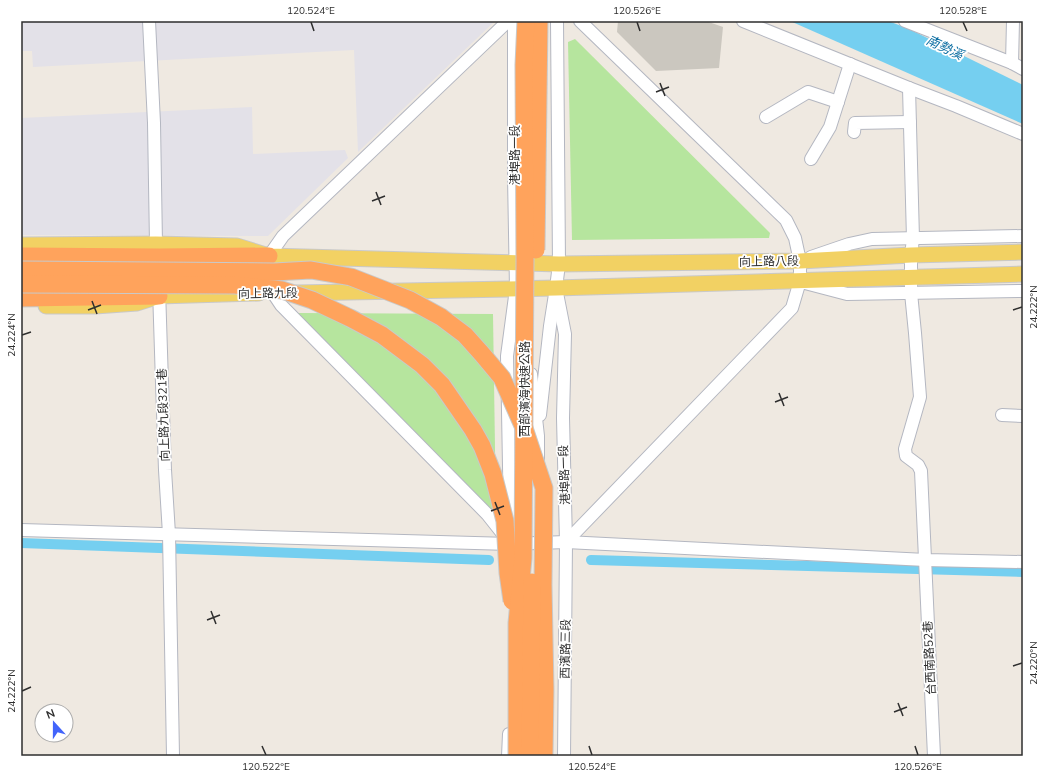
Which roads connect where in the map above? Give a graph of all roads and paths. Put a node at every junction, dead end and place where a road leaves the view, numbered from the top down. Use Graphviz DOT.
graph roads {
  1 [pos="149,21"];
  2 [pos="508,21"];
  3 [pos="514,21"];
  4 [pos="526,21"];
  5 [pos="539,21"];
  6 [pos="557,21"];
  7 [pos="580,21"];
  8 [pos="743,21"];
  9 [pos="905,21"];
  10 [pos="1013,21"];
  11 [pos="1012,63"];
  12 [pos="850,64"];
  13 [pos="1023,69"];
  14 [pos="909,88"];
  15 [pos="838,102"];
  16 [pos="766,117"];
  17 [pos="910,122"];
  18 [pos="854,132"];
  19 [pos="1023,134"];
  20 [pos="811,159"];
  21 [pos="1023,236"];
  22 [pos="913,239"];
  23 [pos="21,245"];
  24 [pos="158,251"];
  25 [pos="1023,252"];
  26 [pos="911,255"];
  27 [pos="21,256"];
  28 [pos="269,256"];
  29 [pos="800,261"];
  30 [pos="515,263"];
  31 [pos="559,264"];
  32 [pos="21,270"];
  33 [pos="1023,274"];
  34 [pos="21,275"];
  35 [pos="91,275"];
  36 [pos="159,277"];
  37 [pos="911,277"];
  38 [pos="800,281"];
  39 [pos="21,284"];
  40 [pos="556,288"];
  41 [pos="516,289"];
  42 [pos="1023,291"];
  43 [pos="273,293"];
  44 [pos="911,293"];
  45 [pos="159,296"];
  46 [pos="21,298"];
  47 [pos="21,305"];
  48 [pos="1002,415"];
  49 [pos="1023,416"];
  50 [pos="538,436"];
  51 [pos="21,530"];
  52 [pos="170,534"];
  53 [pos="566,542"];
  54 [pos="538,543"];
  55 [pos="510,544"];
  56 [pos="1023,562"];
  57 [pos="926,567"];
  58 [pos="517,623"];
  59 [pos="173,756"];
  60 [pos="508,756"];
  61 [pos="517,756"];
  62 [pos="530,756"];
  63 [pos="537,756"];
  64 [pos="544,756"];
  65 [pos="564,756"];
  66 [pos="934,756"];
  1 -- 24 [label="street, 向上路九段321巷"];
  2 -- 28 [label="street"];
  3 -- 30 [label="street, 港埠路一段"];
  4 -- 58 [label="highway, 西部濱海快速公路, bridge"];
  5 -- 62 [label="highway, 西部濱海快速公路, bridge"];
  6 -- 31 [label="street, 港埠路一段"];
  7 -- 29 [label="street"];
  8 -- 12 [label="street"];
  9 -- 11 [label="street"];
  10 -- 11 [label="street"];
  11 -- 13 [label="street"];
  12 -- 14 [label="street"];
  12 -- 15 [label="street"];
  14 -- 17 [label="street, 台西南路52巷"];
  14 -- 19 [label="street"];
  15 -- 16 [label="street"];
  15 -- 20 [label="street"];
  17 -- 18 [label="street"];
  17 -- 22 [label="street, 台西南路52巷"];
  21 -- 22 [label="street"];
  22 -- 26 [label="street, 台西南路52巷"];
  22 -- 29 [label="street"];
  23 -- 24 [label="main road"];
  24 -- 27 [label="highway"];
  24 -- 28 [label="highway"];
  24 -- 36 [label="street, 向上路九段321巷"];
  25 -- 26 [label="main road, 向上路八段"];
  26 -- 29 [label="main road, 向上路八段"];
  26 -- 37 [label="street, 台西南路52巷"];
  28 -- 30 [label="main road"];
  28 -- 36 [label="main road"];
  28 -- 43 [label="street"];
  29 -- 31 [label="main road, 向上路八段"];
  29 -- 38 [label="street"];
  30 -- 31 [label="main road, 向上路八段"];
  30 -- 41 [label="street, 港埠路一段"];
  31 -- 40 [label="street, 港埠路一段"];
  32 -- 64 [label="highway, bridge"];
  33 -- 37 [label="main road, 向上路八段"];
  34 -- 35 [label="main road"];
  35 -- 36 [label="main road"];
  35 -- 45 [label="main road"];
  36 -- 45 [label="street, 向上路九段321巷"];
  37 -- 38 [label="main road, 向上路八段"];
  37 -- 44 [label="street, 台西南路52巷"];
  38 -- 40 [label="main road, 向上路八段"];
  38 -- 44 [label="street"];
  38 -- 53 [label="street"];
  39 -- 58 [label="highway, bridge"];
  40 -- 41 [label="main road, 向上路八段"];
  40 -- 50 [label="street, 港埠路一段"];
  40 -- 53 [label="street, 港埠路一段"];
  41 -- 43 [label="main road, 向上路九段"];
  41 -- 50 [label="street, 港埠路一段"];
  41 -- 55 [label="street, 港埠路一段"];
  42 -- 44 [label="street"];
  43 -- 45 [label="main road, 向上路九段"];
  43 -- 55 [label="street"];
  44 -- 57 [label="street, 台西南路52巷"];
  45 -- 46 [label="highway"];
  45 -- 47 [label="main road, 向上路九段"];
  45 -- 52 [label="street, 向上路九段321巷"];
  48 -- 49 [label="street"];
  50 -- 54 [label="street, 港埠路一段"];
  51 -- 52 [label="street"];
  52 -- 55 [label="street"];
  52 -- 59 [label="street, 向上路九段321巷"];
  53 -- 54 [label="street"];
  53 -- 57 [label="street"];
  53 -- 65 [label="street, 西濱路三段"];
  54 -- 55 [label="street"];
  54 -- 63 [label="street"];
  55 -- 60 [label="street"];
  56 -- 57 [label="street"];
  57 -- 66 [label="street, 台西南路52巷"];
  58 -- 61 [label="highway, 西部濱海快速公路, bridge"];
}
